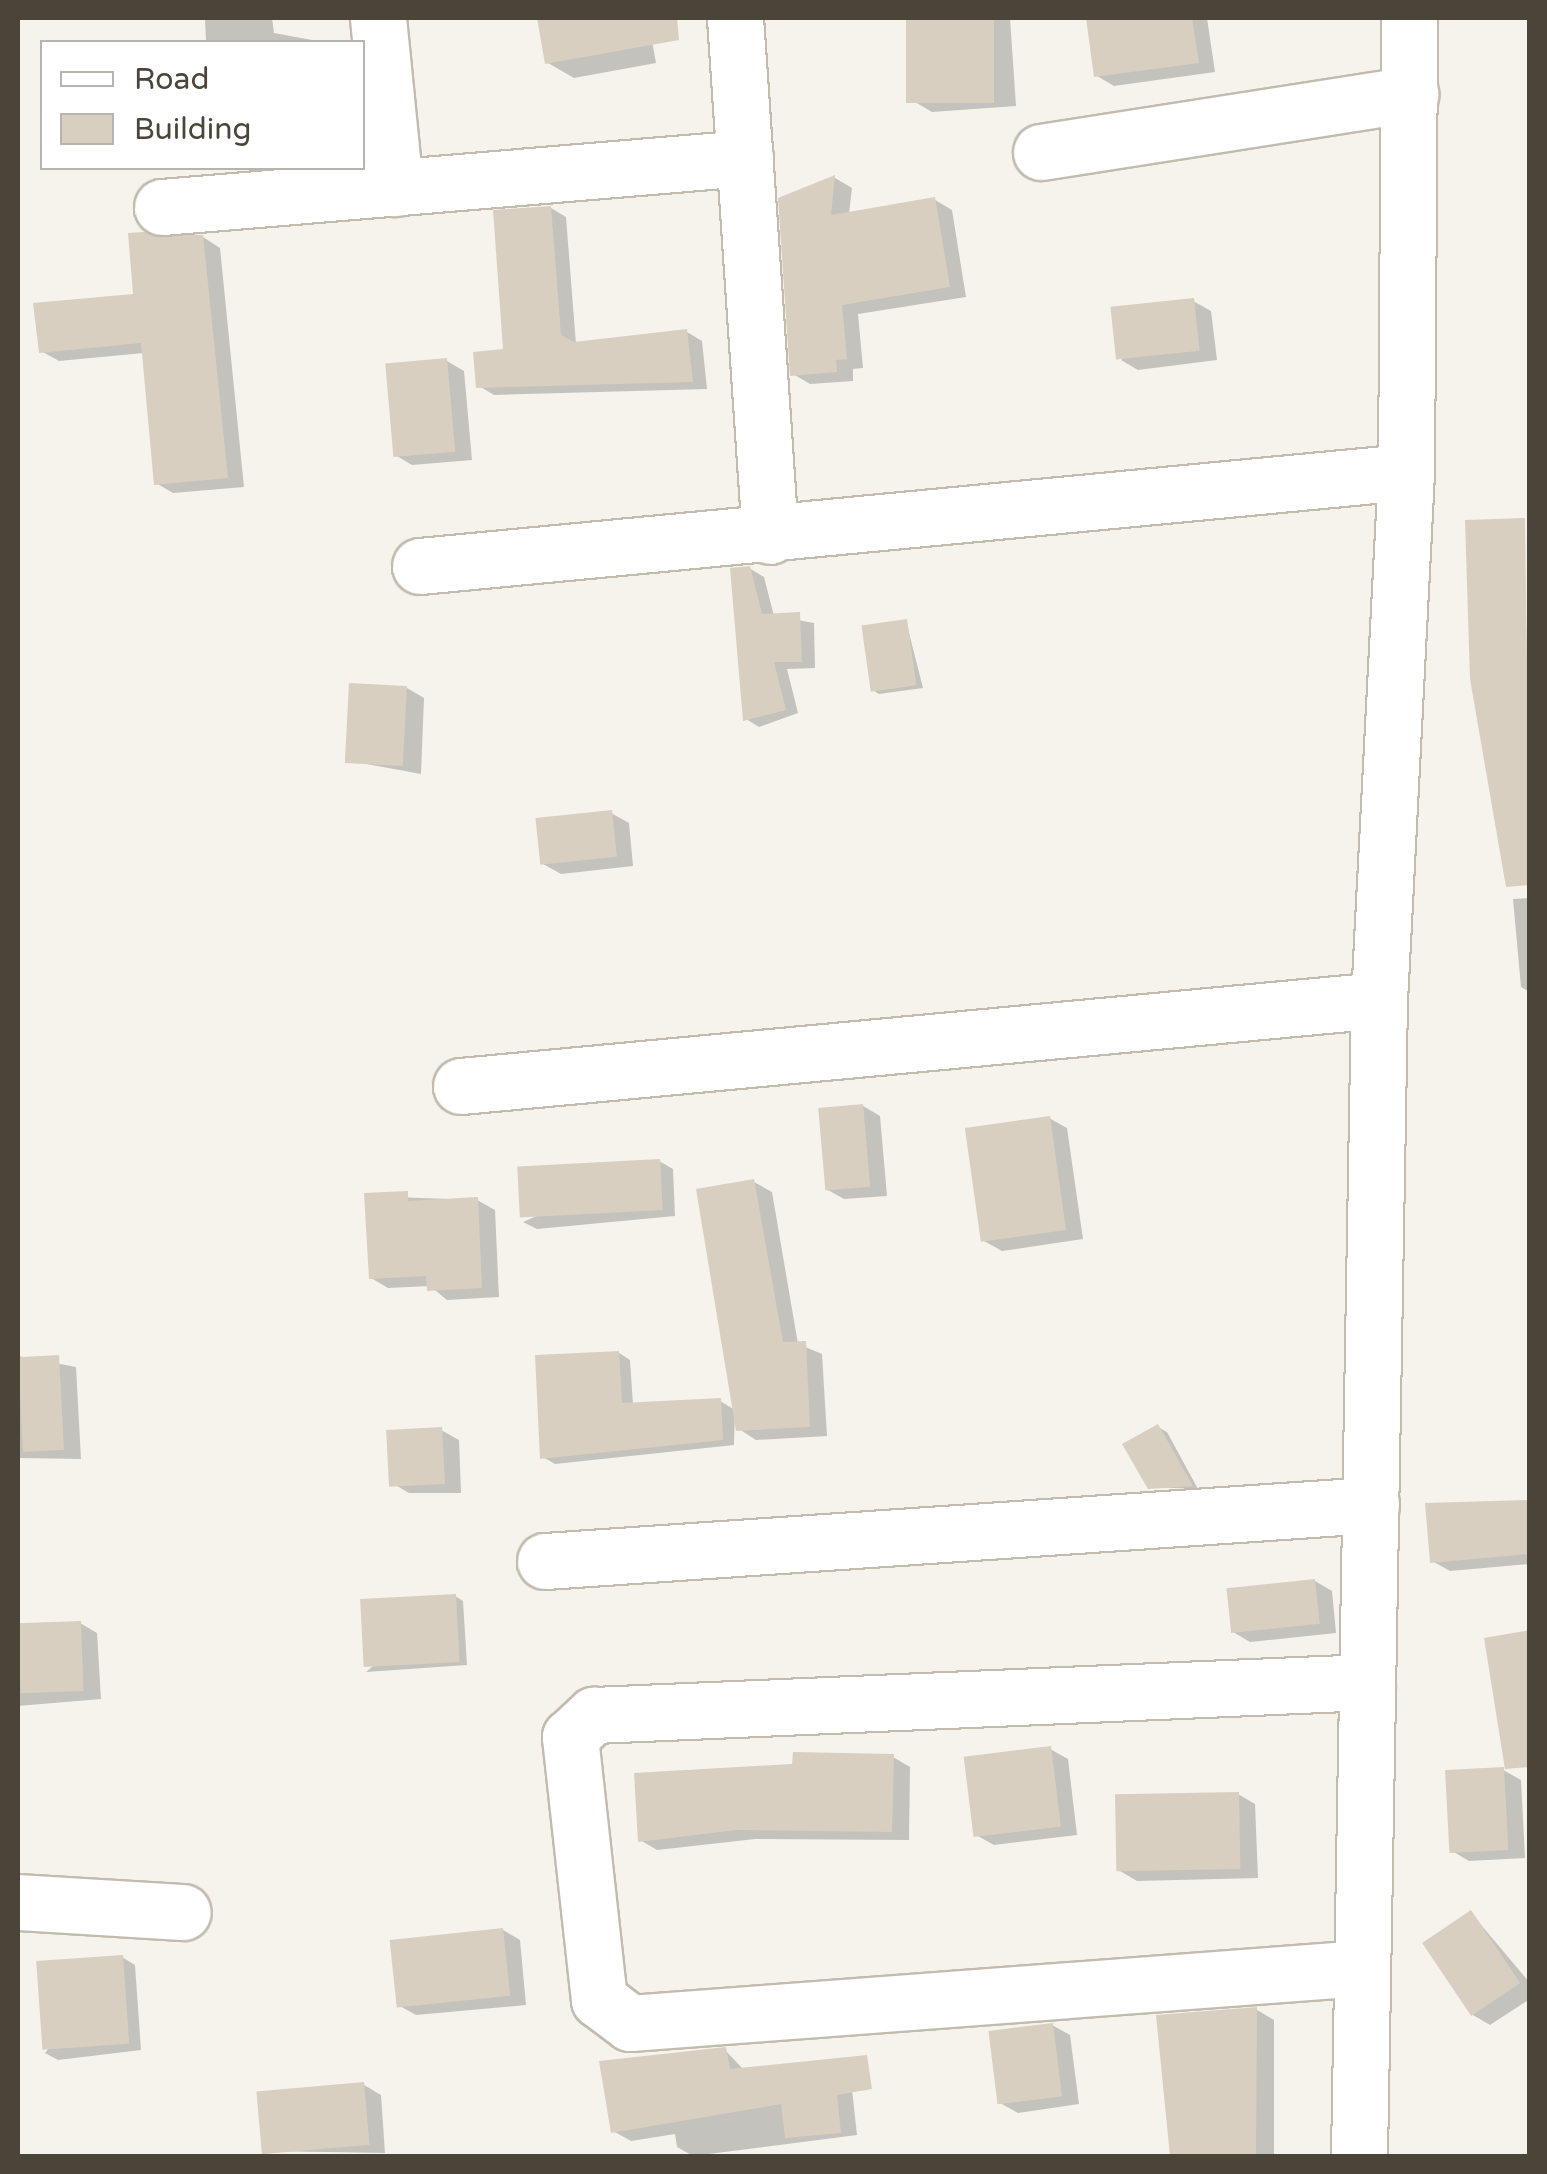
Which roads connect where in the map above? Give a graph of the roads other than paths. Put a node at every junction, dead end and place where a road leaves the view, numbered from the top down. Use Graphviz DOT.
graph roads {
  1 [pos="378,18"];
  2 [pos="735,18"];
  3 [pos="1408,18"];
  4 [pos="1410,94"];
  5 [pos="1041,152"];
  6 [pos="744,158"];
  7 [pos="395,188"];
  8 [pos="162,207"];
  9 [pos="1406,472"];
  10 [pos="770,536"];
  11 [pos="420,566"];
  12 [pos="1380,1000"];
  13 [pos="461,1086"];
  14 [pos="1370,1505"];
  15 [pos="545,1561"];
  16 [pos="1367,1682"];
  17 [pos="18,1902"];
  18 [pos="183,1912"];
  19 [pos="1362,1968"];
  20 [pos="1359,2156"];
  1 -- 7 [label="street"];
  2 -- 6 [label="street"];
  3 -- 4 [label="street"];
  4 -- 5 [label="street"];
  4 -- 9 [label="street"];
  6 -- 7 [label="street"];
  6 -- 10 [label="street"];
  7 -- 8 [label="street"];
  9 -- 10 [label="street"];
  9 -- 12 [label="street"];
  10 -- 11 [label="street"];
  12 -- 13 [label="street"];
  12 -- 14 [label="street"];
  14 -- 15 [label="street"];
  14 -- 16 [label="street"];
  16 -- 19 [label="street"];
  16 -- 19 [label="street"];
  17 -- 18 [label="street"];
  19 -- 20 [label="street"];
}
